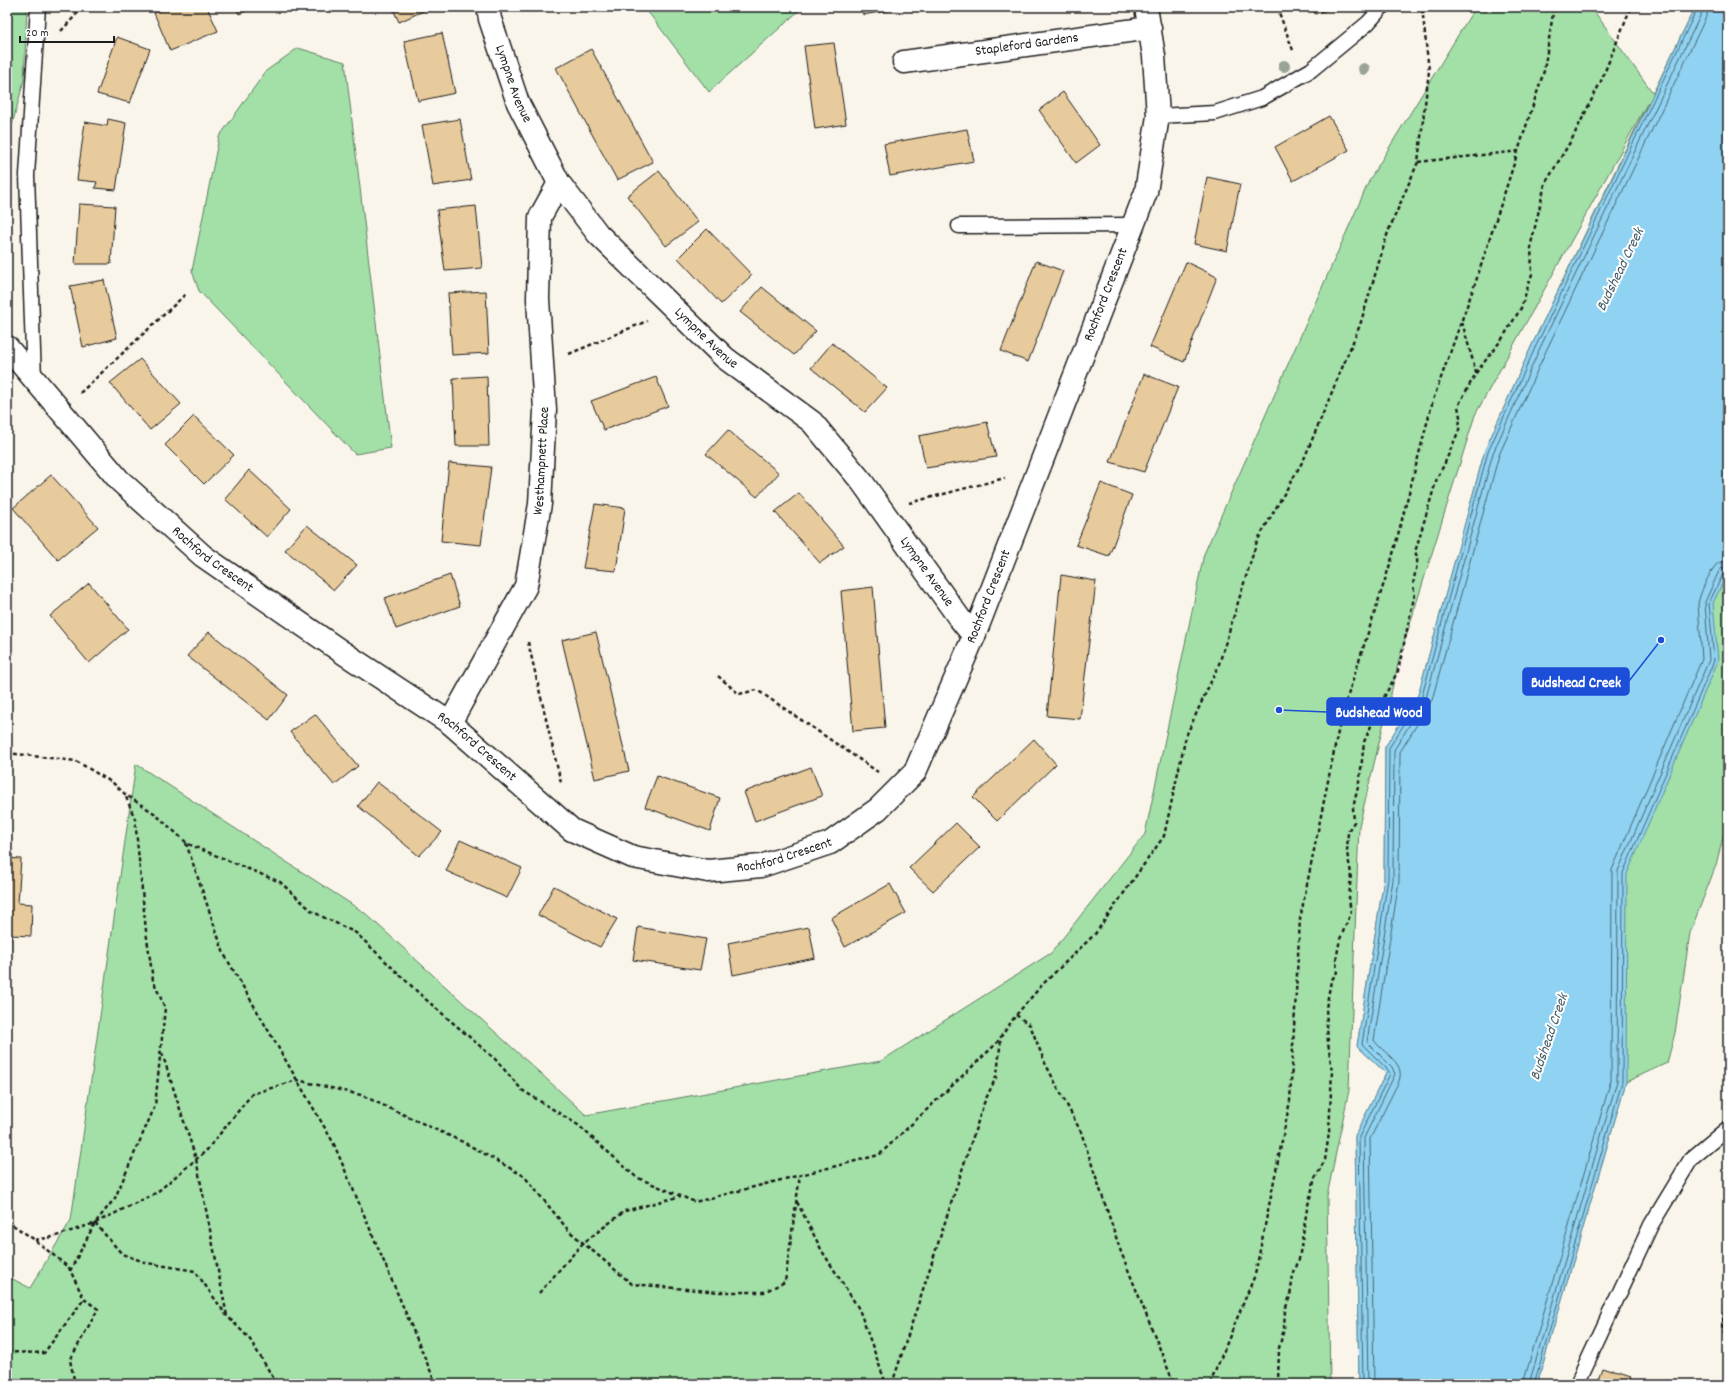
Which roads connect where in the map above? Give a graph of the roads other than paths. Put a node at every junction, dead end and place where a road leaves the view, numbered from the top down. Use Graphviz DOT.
graph roads {
  1 [pos="38,7"];
  2 [pos="488,7"];
  3 [pos="1382,7"];
  4 [pos="1148,17"];
  5 [pos="904,62"];
  6 [pos="1158,116"];
  7 [pos="559,183"];
  8 [pos="1133,225"];
  9 [pos="959,226"];
  10 [pos="7,347"];
  11 [pos="34,380"];
  12 [pos="974,636"];
  13 [pos="450,723"];
  14 [pos="1728,1128"];
  15 [pos="1577,1384"];
  1 -- 11 [label="lane"];
  2 -- 7 [label="street, Lympne Avenue"];
  3 -- 6 [label="lane"];
  4 -- 5 [label="street, Stapleford Gardens"];
  4 -- 6 [label="street, Rochford Crescent"];
  6 -- 8 [label="street, Rochford Crescent"];
  7 -- 12 [label="street, Lympne Avenue"];
  7 -- 13 [label="street, Westhampnett Place"];
  8 -- 9 [label="lane"];
  8 -- 12 [label="street, Rochford Crescent"];
  10 -- 11 [label="street, Rochford Crescent"];
  11 -- 13 [label="street, Rochford Crescent"];
  12 -- 13 [label="street, Rochford Crescent"];
  14 -- 15 [label="lane"];
}
